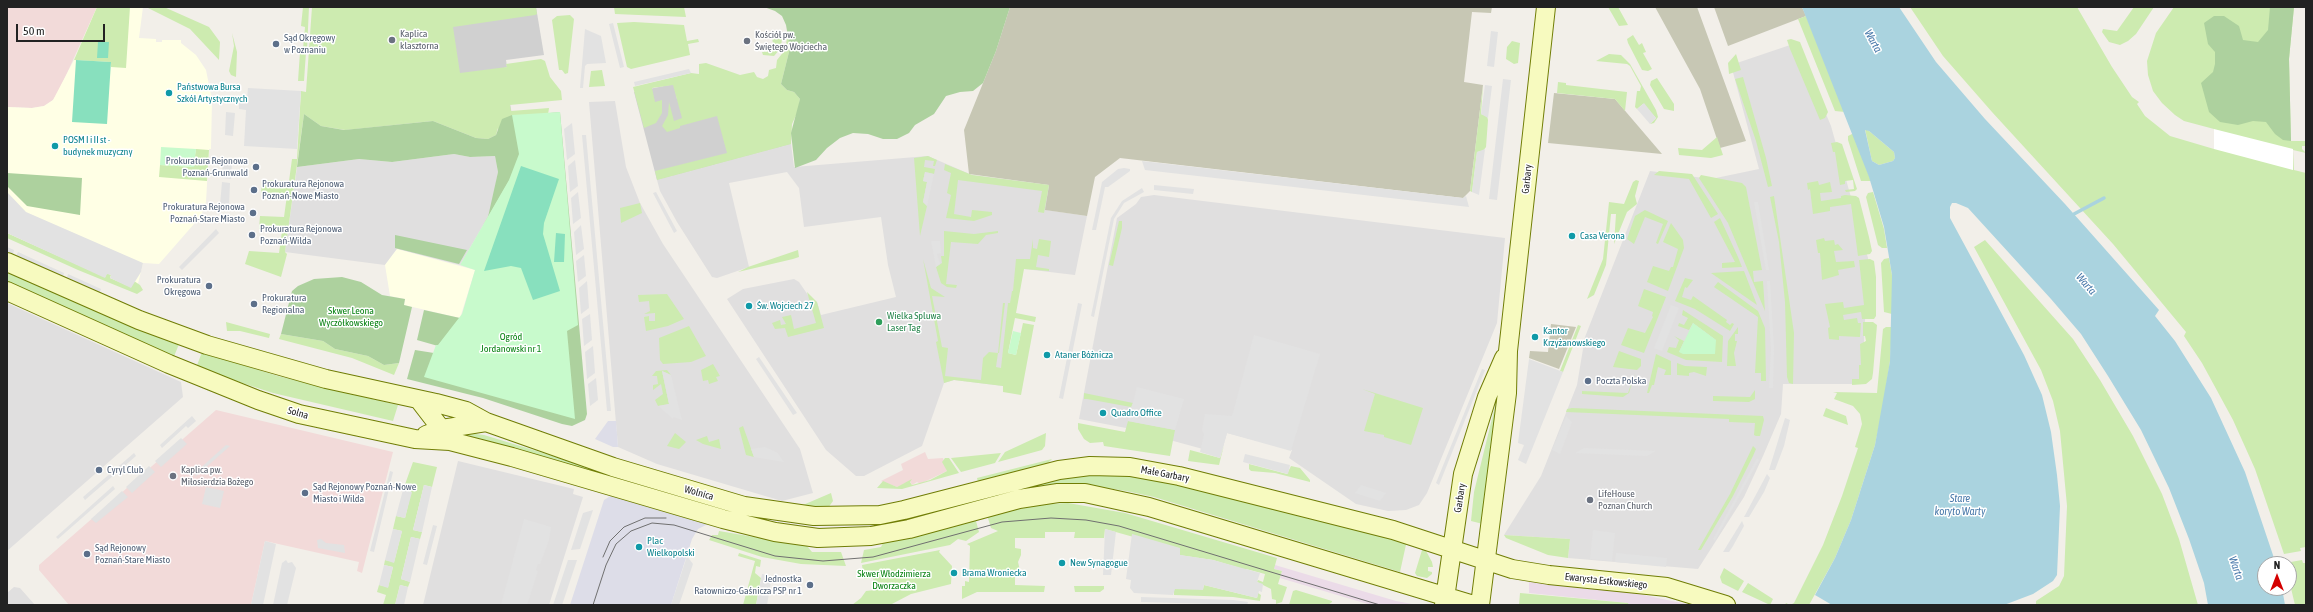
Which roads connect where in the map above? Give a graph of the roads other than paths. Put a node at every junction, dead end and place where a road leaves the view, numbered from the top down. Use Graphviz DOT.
graph roads {
  1 [pos="1546,7"];
  2 [pos="7,262"];
  3 [pos="7,291"];
  4 [pos="1508,351"];
  5 [pos="419,400"];
  6 [pos="486,422"];
  7 [pos="446,435"];
  8 [pos="839,517"];
  9 [pos="1451,549"];
  10 [pos="1485,561"];
  11 [pos="1413,586"];
  12 [pos="1445,601"];
  13 [pos="1424,605"];
  14 [pos="1474,605"];
  15 [pos="1480,605"];
  16 [pos="1726,605"];
  1 -- 4 [label="street, Garbary"];
  2 -- 5 [label="street"];
  3 -- 7 [label="street, Solna"];
  4 -- 9 [label="street, Garbary"];
  4 -- 10 [label="street, Garbary"];
  5 -- 6 [label="street"];
  5 -- 7 [label="street"];
  6 -- 7 [label="street"];
  6 -- 8 [label="street, Wolnica"];
  7 -- 11 [label="street, Wolnica"];
  8 -- 9 [label="street, Małe Garbary"];
  9 -- 10 [label="street, Małe Garbary"];
  9 -- 12 [label="street, Garbary"];
  10 -- 15 [label="street, Garbary"];
  10 -- 16 [label="street, Ewarysta Estkowskiego"];
  11 -- 12 [label="street"];
  11 -- 13 [label="street"];
  12 -- 14 [label="street"];
}
